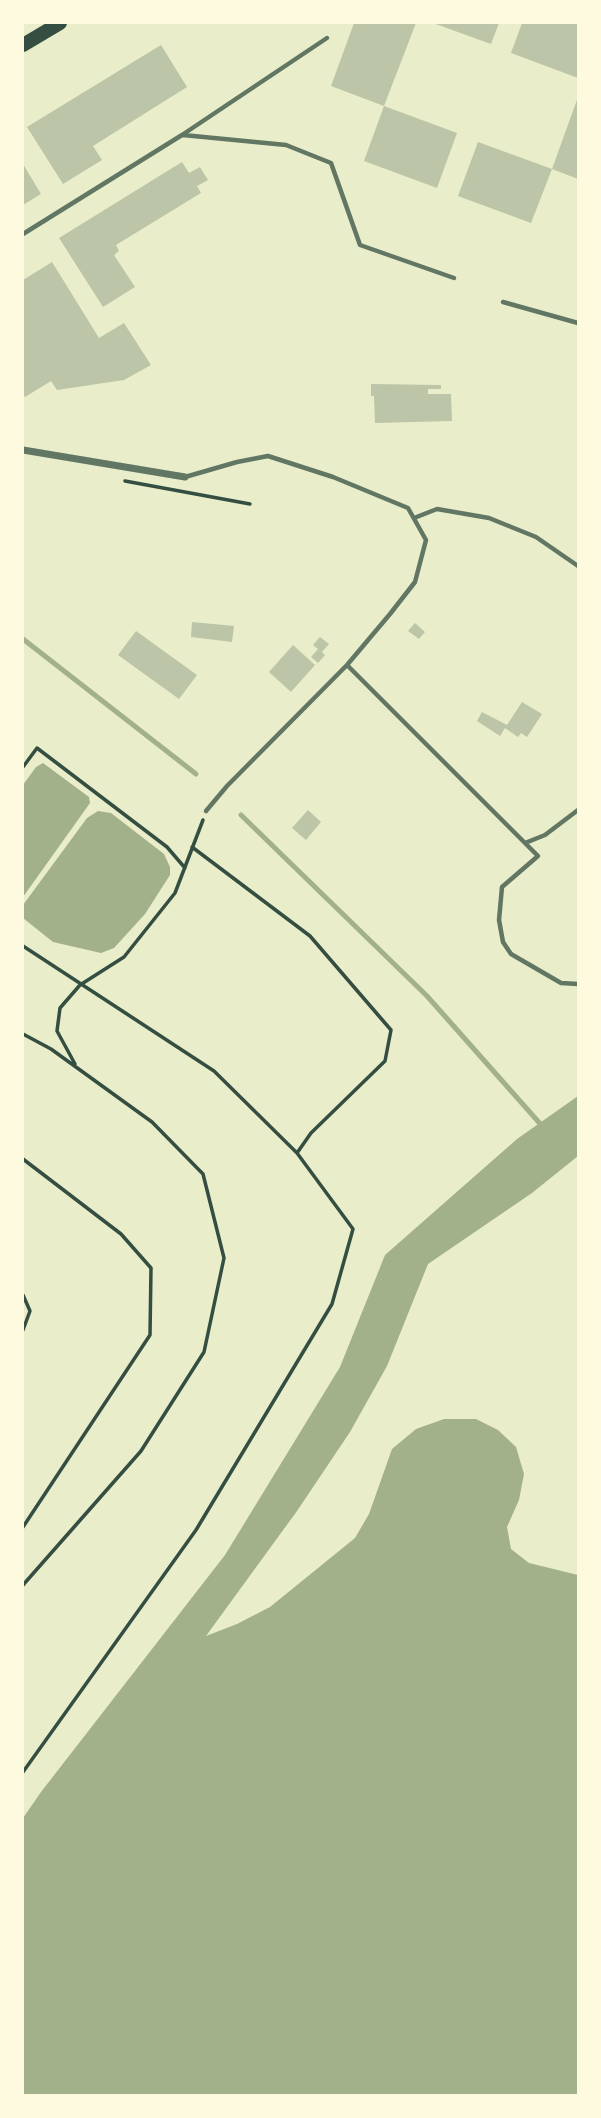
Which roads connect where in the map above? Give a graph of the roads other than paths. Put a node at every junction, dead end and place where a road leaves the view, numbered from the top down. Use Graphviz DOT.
graph roads {
  1 [pos="49,23"];
  2 [pos="60,23"];
  3 [pos="23,38"];
  4 [pos="327,38"];
  5 [pos="23,45"];
  6 [pos="182,135"];
  7 [pos="23,234"];
  8 [pos="454,278"];
  9 [pos="503,302"];
  10 [pos="578,323"];
  11 [pos="23,450"];
  12 [pos="185,477"];
  13 [pos="414,518"];
  14 [pos="578,566"];
  15 [pos="346,666"];
  16 [pos="578,810"];
  17 [pos="206,811"];
  18 [pos="526,844"];
  19 [pos="578,984"];
  1 -- 3 [label="main road"];
  2 -- 5 [label="main road"];
  4 -- 6 [label="lane"];
  6 -- 7 [label="lane"];
  6 -- 8 [label="lane"];
  9 -- 10 [label="lane"];
  11 -- 12 [label="street"];
  12 -- 13 [label="lane"];
  13 -- 14 [label="lane"];
  13 -- 15 [label="lane"];
  15 -- 17 [label="lane"];
  15 -- 18 [label="lane"];
  16 -- 18 [label="lane"];
  18 -- 19 [label="lane"];
}
